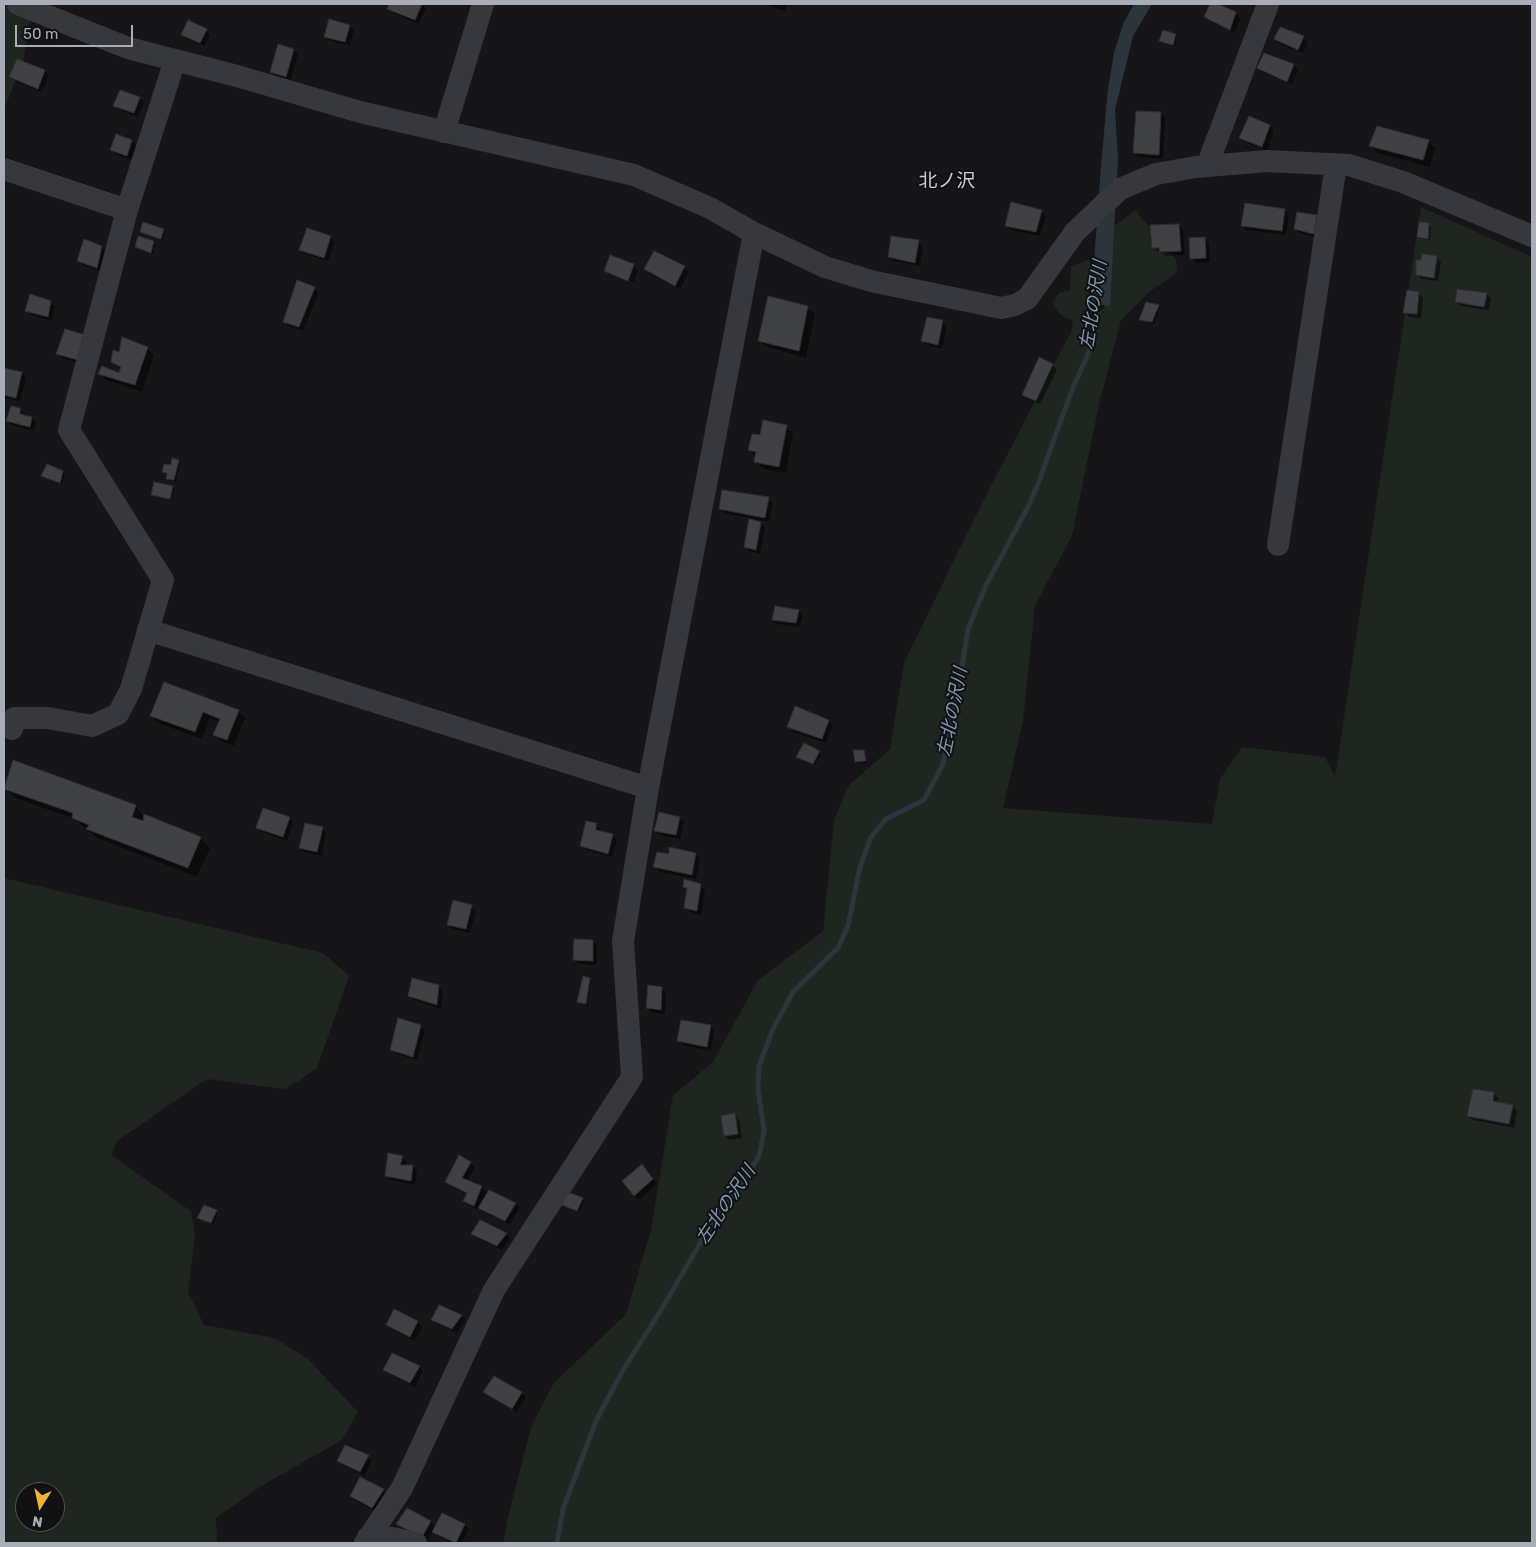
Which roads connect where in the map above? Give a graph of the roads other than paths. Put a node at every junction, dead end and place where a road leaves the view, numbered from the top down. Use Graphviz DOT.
graph roads {
  1 [pos="18,4"];
  2 [pos="483,4"];
  3 [pos="1268,4"];
  4 [pos="175,60"];
  5 [pos="444,132"];
  6 [pos="1336,164"];
  7 [pos="1207,166"];
  8 [pos="4,169"];
  9 [pos="127,210"];
  10 [pos="754,233"];
  11 [pos="1532,236"];
  12 [pos="1278,545"];
  13 [pos="148,630"];
  14 [pos="12,729"];
  15 [pos="648,788"];
  16 [pos="366,1540"];
  17 [pos="416,1543"];
  1 -- 4 [label="street"];
  2 -- 5 [label="street"];
  3 -- 7 [label="street"];
  4 -- 5 [label="street"];
  4 -- 9 [label="street"];
  5 -- 10 [label="street"];
  6 -- 7 [label="street"];
  6 -- 11 [label="street"];
  6 -- 12 [label="street"];
  7 -- 10 [label="street"];
  8 -- 9 [label="street"];
  9 -- 13 [label="street"];
  10 -- 15 [label="street"];
  13 -- 14 [label="street"];
  13 -- 15 [label="street"];
  15 -- 16 [label="street"];
  16 -- 17 [label="street"];
}
